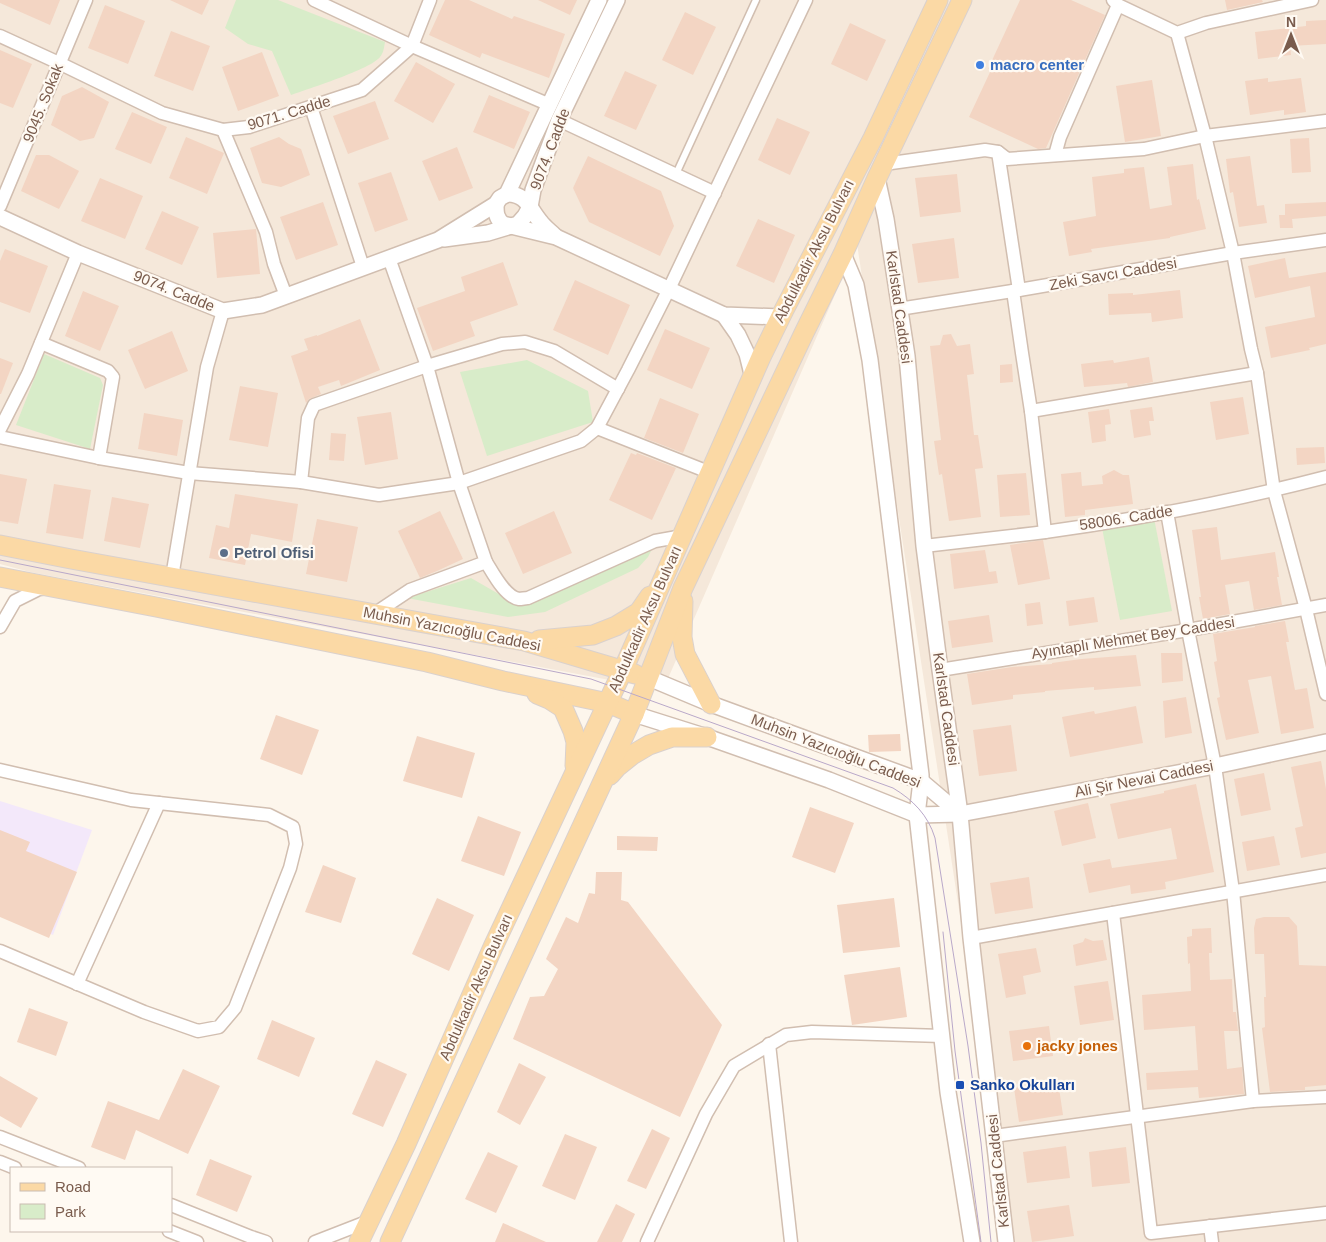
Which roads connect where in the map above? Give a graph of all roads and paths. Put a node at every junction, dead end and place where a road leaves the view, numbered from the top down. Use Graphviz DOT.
graph roads {
  1 [pos="86,0"];
  2 [pos="314,0"];
  3 [pos="430,0"];
  4 [pos="599,0"];
  5 [pos="617,0"];
  6 [pos="756,0"];
  7 [pos="806,0"];
  8 [pos="938,0"];
  9 [pos="962,0"];
  10 [pos="1312,0"];
  11 [pos="1115,3"];
  12 [pos="1177,33"];
  13 [pos="0,36"];
  14 [pos="412,46"];
  15 [pos="59,63"];
  16 [pos="550,105"];
  17 [pos="311,107"];
  18 [pos="559,120"];
  19 [pos="1326,121"];
  20 [pos="223,130"];
  21 [pos="1205,136"];
  22 [pos="998,152"];
  23 [pos="1055,155"];
  24 [pos="881,171"];
  25 [pos="676,174"];
  26 [pos="715,193"];
  27 [pos="501,199"];
  28 [pos="0,206"];
  29 [pos="530,207"];
  30 [pos="0,217"];
  31 [pos="510,226"];
  32 [pos="556,237"];
  33 [pos="438,240"];
  34 [pos="1326,240"];
  35 [pos="78,253"];
  36 [pos="1232,253"];
  37 [pos="843,254"];
  38 [pos="389,258"];
  39 [pos="363,268"];
  40 [pos="669,289"];
  41 [pos="1016,290"];
  42 [pos="286,296"];
  43 [pos="900,309"];
  44 [pos="223,311"];
  45 [pos="724,315"];
  46 [pos="781,317"];
  47 [pos="41,343"];
  48 [pos="428,366"];
  49 [pos="1257,373"];
  50 [pos="753,378"];
  51 [pos="618,389"];
  52 [pos="1031,411"];
  53 [pos="597,428"];
  54 [pos="0,429"];
  55 [pos="0,437"];
  56 [pos="99,458"];
  57 [pos="189,473"];
  58 [pos="711,473"];
  59 [pos="1326,478"];
  60 [pos="301,482"];
  61 [pos="459,483"];
  62 [pos="1274,491"];
  63 [pos="1167,512"];
  64 [pos="1045,532"];
  65 [pos="683,536"];
  66 [pos="0,545"];
  67 [pos="924,546"];
  68 [pos="486,562"];
  69 [pos="666,573"];
  70 [pos="0,576"];
  71 [pos="172,577"];
  72 [pos="53,587"];
  73 [pos="683,588"];
  74 [pos="1326,605"];
  75 [pos="1306,609"];
  76 [pos="374,614"];
  77 [pos="0,626"];
  78 [pos="1188,630"];
  79 [pos="524,641"];
  80 [pos="623,670"];
  81 [pos="940,670"];
  82 [pos="648,678"];
  83 [pos="503,681"];
  84 [pos="1326,694"];
  85 [pos="608,703"];
  86 [pos="711,704"];
  87 [pos="634,714"];
  88 [pos="707,737"];
  89 [pos="1326,742"];
  90 [pos="1215,766"];
  91 [pos="0,770"];
  92 [pos="574,774"];
  93 [pos="921,781"];
  94 [pos="598,790"];
  95 [pos="159,803"];
  96 [pos="960,814"];
  97 [pos="917,815"];
  98 [pos="1326,875"];
  99 [pos="1232,891"];
  100 [pos="1113,913"];
  101 [pos="971,938"];
  102 [pos="0,951"];
  103 [pos="77,984"];
  104 [pos="942,1036"];
  105 [pos="769,1044"];
  106 [pos="1326,1097"];
  107 [pos="1253,1101"];
  108 [pos="1137,1117"];
  109 [pos="994,1136"];
  110 [pos="0,1137"];
  111 [pos="0,1162"];
  112 [pos="12,1167"];
  113 [pos="75,1167"];
  114 [pos="172,1205"];
  115 [pos="1326,1213"];
  116 [pos="369,1221"];
  117 [pos="1210,1226"];
  118 [pos="172,1232"];
  119 [pos="1151,1238"];
  120 [pos="197,1242"];
  121 [pos="266,1242"];
  122 [pos="315,1242"];
  123 [pos="359,1242"];
  124 [pos="390,1242"];
  125 [pos="647,1242"];
  126 [pos="792,1242"];
  127 [pos="972,1242"];
  128 [pos="1006,1242"];
  129 [pos="1212,1242"];
  1 -- 15 [label="street, 9045. Sokak"];
  2 -- 14 [label="street"];
  3 -- 14 [label="street, 9071. Cadde"];
  4 -- 16 [label="street, 9074. Cadde"];
  5 -- 18 [label="street, 9074. Cadde"];
  6 -- 25 [label="lane"];
  7 -- 26 [label="street"];
  8 -- 46 [label="main road, Abdulkadir Aksu Bulvarı"];
  9 -- 24 [label="main road, Abdulkadir Aksu Bulvarı"];
  10 -- 12 [label="street"];
  11 -- 12 [label="street"];
  11 -- 23 [label="street"];
  12 -- 21 [label="street"];
  13 -- 15 [label="street, 9071. Cadde"];
  14 -- 16 [label="street"];
  14 -- 17 [label="street, 9071. Cadde"];
  15 -- 20 [label="street, 9071. Cadde"];
  15 -- 28 [label="street, 9045. Sokak"];
  16 -- 27 [label="street, 9074. Cadde"];
  17 -- 20 [label="street, 9071. Cadde"];
  17 -- 39 [label="street"];
  18 -- 25 [label="street"];
  18 -- 29 [label="street, 9074. Cadde"];
  19 -- 21 [label="street"];
  20 -- 42 [label="street"];
  21 -- 23 [label="street"];
  21 -- 36 [label="street"];
  22 -- 23 [label="street"];
  22 -- 24 [label="street"];
  22 -- 41 [label="street"];
  24 -- 37 [label="main road, Abdulkadir Aksu Bulvarı"];
  24 -- 43 [label="street, Karlstad Caddesi"];
  25 -- 26 [label="street"];
  26 -- 40 [label="street"];
  27 -- 29 [label="street"];
  27 -- 31 [label="street"];
  27 -- 33 [label="street, 9074. Cadde"];
  29 -- 31 [label="street, 9074. Cadde"];
  29 -- 32 [label="street"];
  30 -- 35 [label="street, 9074. Cadde"];
  31 -- 32 [label="street"];
  31 -- 33 [label="street, 9074. Cadde"];
  32 -- 40 [label="street"];
  33 -- 38 [label="street, 9074. Cadde"];
  34 -- 36 [label="street, Zeki Savcı Caddesi"];
  35 -- 44 [label="street, 9074. Cadde"];
  35 -- 47 [label="street"];
  36 -- 41 [label="street, Zeki Savcı Caddesi"];
  36 -- 49 [label="street"];
  37 -- 73 [label="main road, Abdulkadir Aksu Bulvarı"];
  37 -- 93 [label="street"];
  38 -- 39 [label="street, 9074. Cadde"];
  38 -- 48 [label="street"];
  39 -- 42 [label="street, 9074. Cadde"];
  40 -- 45 [label="street"];
  40 -- 51 [label="street"];
  41 -- 43 [label="street, Zeki Savcı Caddesi"];
  41 -- 52 [label="street"];
  42 -- 44 [label="street, 9074. Cadde"];
  43 -- 67 [label="street, Karlstad Caddesi"];
  44 -- 57 [label="street"];
  45 -- 46 [label="street"];
  45 -- 50 [label="street"];
  46 -- 50 [label="main road, Abdulkadir Aksu Bulvarı"];
  47 -- 54 [label="street"];
  47 -- 56 [label="street"];
  48 -- 51 [label="street"];
  48 -- 60 [label="street"];
  48 -- 61 [label="street"];
  49 -- 52 [label="street"];
  49 -- 62 [label="street"];
  50 -- 58 [label="main road, Abdulkadir Aksu Bulvarı"];
  51 -- 53 [label="street"];
  52 -- 64 [label="street"];
  53 -- 58 [label="street"];
  53 -- 61 [label="street"];
  55 -- 56 [label="street"];
  56 -- 57 [label="street"];
  57 -- 60 [label="street"];
  57 -- 71 [label="street"];
  58 -- 65 [label="main road, Abdulkadir Aksu Bulvarı"];
  59 -- 62 [label="street, 58006. Cadde"];
  60 -- 61 [label="street"];
  61 -- 68 [label="street"];
  62 -- 63 [label="street, 58006. Cadde"];
  62 -- 75 [label="street"];
  63 -- 64 [label="street, 58006. Cadde"];
  63 -- 78 [label="street"];
  64 -- 67 [label="street, 58006. Cadde"];
  65 -- 68 [label="street"];
  65 -- 69 [label="main road, Abdulkadir Aksu Bulvarı"];
  66 -- 71 [label="main road, Muhsin Yazıcıoğlu Caddesi"];
  67 -- 81 [label="street, Karlstad Caddesi"];
  68 -- 76 [label="street"];
  69 -- 79 [label="main road"];
  69 -- 80 [label="main road, Abdulkadir Aksu Bulvarı"];
  70 -- 72 [label="main road, Muhsin Yazıcıoğlu Caddesi"];
  71 -- 76 [label="main road, Muhsin Yazıcıoğlu Caddesi"];
  72 -- 77 [label="street"];
  72 -- 83 [label="main road, Muhsin Yazıcıoğlu Caddesi"];
  73 -- 82 [label="main road, Abdulkadir Aksu Bulvarı"];
  73 -- 86 [label="main road"];
  74 -- 75 [label="street, Ayıntaplı Mehmet Bey Caddesi"];
  75 -- 78 [label="street, Ayıntaplı Mehmet Bey Caddesi"];
  75 -- 84 [label="street"];
  76 -- 79 [label="main road, Muhsin Yazıcıoğlu Caddesi"];
  78 -- 81 [label="street, Ayıntaplı Mehmet Bey Caddesi"];
  78 -- 90 [label="street"];
  79 -- 80 [label="main road, Muhsin Yazıcıoğlu Caddesi"];
  80 -- 82 [label="main road, Muhsin Yazıcıoğlu Caddesi"];
  80 -- 85 [label="main road, Abdulkadir Aksu Bulvarı"];
  81 -- 96 [label="street, Karlstad Caddesi"];
  82 -- 86 [label="street, Muhsin Yazıcıoğlu Caddesi"];
  82 -- 87 [label="main road, Abdulkadir Aksu Bulvarı"];
  83 -- 85 [label="main road, Muhsin Yazıcıoğlu Caddesi"];
  83 -- 92 [label="main road"];
  85 -- 87 [label="main road, Muhsin Yazıcıoğlu Caddesi"];
  85 -- 92 [label="main road, Abdulkadir Aksu Bulvarı"];
  86 -- 93 [label="street, Muhsin Yazıcıoğlu Caddesi"];
  87 -- 88 [label="street, Muhsin Yazıcıoğlu Caddesi"];
  87 -- 94 [label="main road, Abdulkadir Aksu Bulvarı"];
  88 -- 94 [label="main road"];
  88 -- 97 [label="street, Muhsin Yazıcıoğlu Caddesi"];
  89 -- 90 [label="street, Ali Şir Nevai Caddesi"];
  90 -- 96 [label="street, Ali Şir Nevai Caddesi"];
  90 -- 99 [label="street"];
  91 -- 95 [label="street"];
  92 -- 116 [label="main road, Abdulkadir Aksu Bulvarı"];
  93 -- 96 [label="street, Muhsin Yazıcıoğlu Caddesi"];
  93 -- 97 [label="street"];
  94 -- 124 [label="main road, Abdulkadir Aksu Bulvarı"];
  95 -- 103 [label="street"];
  95 -- 103 [label="street"];
  96 -- 97 [label="street, Muhsin Yazıcıoğlu Caddesi"];
  96 -- 101 [label="street, Karlstad Caddesi"];
  97 -- 104 [label="street"];
  98 -- 99 [label="street"];
  99 -- 100 [label="street"];
  99 -- 107 [label="street"];
  100 -- 101 [label="street"];
  100 -- 108 [label="street"];
  101 -- 109 [label="street, Karlstad Caddesi"];
  102 -- 103 [label="street"];
  104 -- 105 [label="street"];
  104 -- 127 [label="street"];
  105 -- 125 [label="street"];
  105 -- 126 [label="street"];
  106 -- 107 [label="street"];
  107 -- 108 [label="street"];
  108 -- 109 [label="street"];
  108 -- 119 [label="street"];
  109 -- 128 [label="street, Karlstad Caddesi"];
  110 -- 113 [label="street"];
  111 -- 112 [label="street"];
  114 -- 121 [label="street"];
  115 -- 117 [label="street"];
  116 -- 122 [label="street"];
  116 -- 123 [label="main road, Abdulkadir Aksu Bulvarı"];
  117 -- 119 [label="street"];
  117 -- 129 [label="street"];
  118 -- 120 [label="street"];
}
